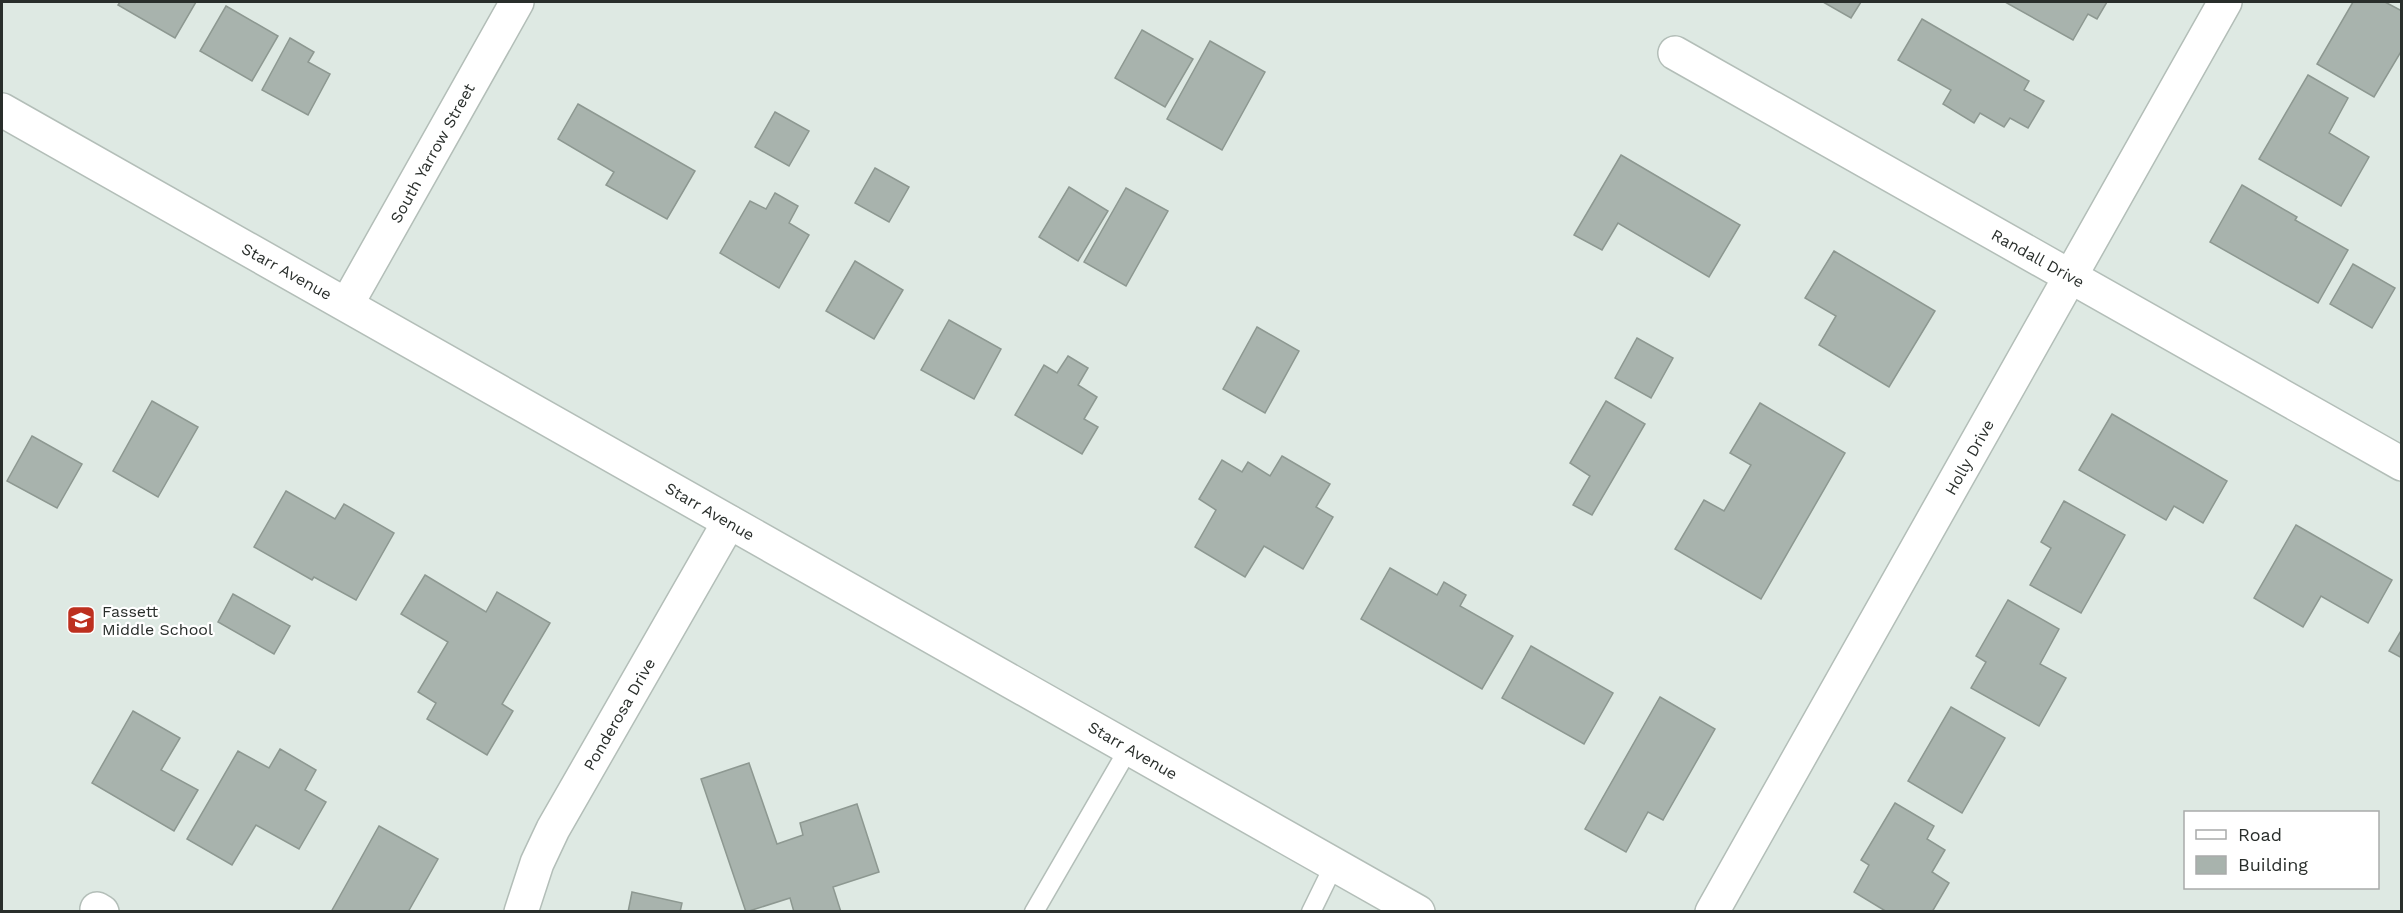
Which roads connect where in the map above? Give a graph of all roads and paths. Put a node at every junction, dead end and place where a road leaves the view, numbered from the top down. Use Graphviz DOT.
graph roads {
  1 [pos="517,2"];
  2 [pos="2225,2"];
  3 [pos="1675,53"];
  4 [pos="2,110"];
  5 [pos="2070,276"];
  6 [pos="347,304"];
  7 [pos="2402,464"];
  8 [pos="729,522"];
  9 [pos="1129,748"];
  10 [pos="1334,865"];
  11 [pos="521,912"];
  12 [pos="1034,912"];
  13 [pos="1311,912"];
  14 [pos="1418,912"];
  15 [pos="1712,912"];
  1 -- 6 [label="street, South Yarrow Street"];
  2 -- 5 [label="street, Holly Drive"];
  3 -- 5 [label="street, Randall Drive"];
  4 -- 6 [label="street, Starr Avenue"];
  5 -- 7 [label="street, Randall Drive"];
  5 -- 15 [label="street, Holly Drive"];
  6 -- 8 [label="street, Starr Avenue"];
  8 -- 9 [label="street, Starr Avenue"];
  8 -- 11 [label="street, Ponderosa Drive"];
  9 -- 10 [label="street, Starr Avenue"];
  9 -- 12 [label="lane"];
  10 -- 13 [label="lane"];
  10 -- 14 [label="street, Starr Avenue"];
}
